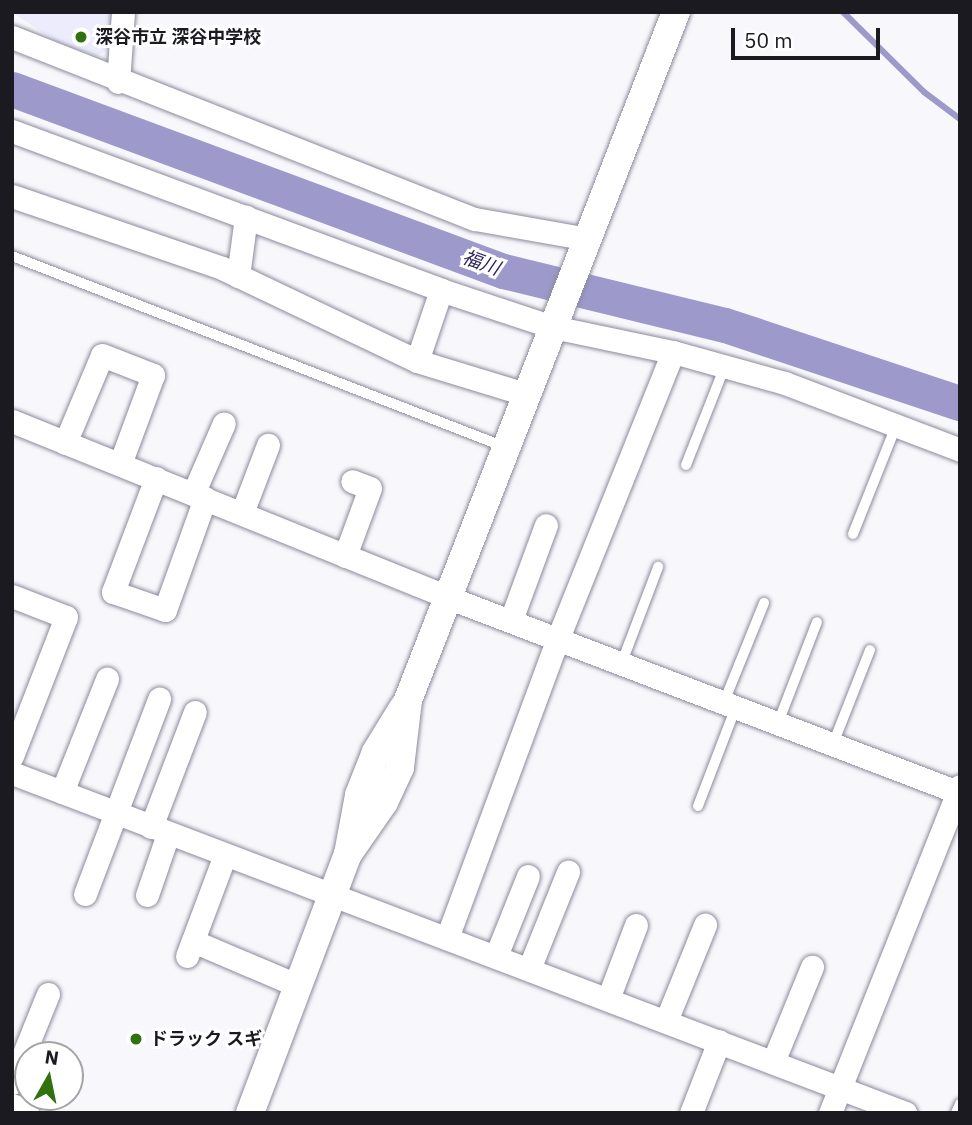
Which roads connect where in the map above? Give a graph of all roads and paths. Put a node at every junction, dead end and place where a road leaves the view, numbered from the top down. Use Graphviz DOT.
graph roads {
  1 [pos="123,12"];
  2 [pos="676,12"];
  3 [pos="12,37"];
  4 [pos="118,82"];
  5 [pos="12,131"];
  6 [pos="12,196"];
  7 [pos="246,217"];
  8 [pos="585,246"];
  9 [pos="12,256"];
  10 [pos="238,276"];
  11 [pos="441,290"];
  12 [pos="555,323"];
  13 [pos="673,352"];
  14 [pos="416,361"];
  15 [pos="725,366"];
  16 [pos="525,394"];
  17 [pos="13,422"];
  18 [pos="224,423"];
  19 [pos="896,426"];
  20 [pos="65,443"];
  21 [pos="268,445"];
  22 [pos="505,447"];
  23 [pos="960,450"];
  24 [pos="120,464"];
  25 [pos="686,466"];
  26 [pos="156,478"];
  27 [pos="352,481"];
  28 [pos="199,496"];
  29 [pos="242,513"];
  30 [pos="546,525"];
  31 [pos="853,534"];
  32 [pos="345,556"];
  33 [pos="658,567"];
  34 [pos="12,596"];
  35 [pos="447,597"];
  36 [pos="764,603"];
  37 [pos="511,620"];
  38 [pos="817,622"];
  39 [pos="558,638"];
  40 [pos="870,650"];
  41 [pos="622,662"];
  42 [pos="107,679"];
  43 [pos="159,699"];
  44 [pos="730,704"];
  45 [pos="195,712"];
  46 [pos="778,723"];
  47 [pos="833,744"];
  48 [pos="12,756"];
  49 [pos="12,773"];
  50 [pos="959,790"];
  51 [pos="62,792"];
  52 [pos="698,806"];
  53 [pos="114,812"];
  54 [pos="159,830"];
  55 [pos="225,855"];
  56 [pos="568,872"];
  57 [pos="528,876"];
  58 [pos="85,894"];
  59 [pos="334,894"];
  60 [pos="147,895"];
  61 [pos="636,925"];
  62 [pos="705,925"];
  63 [pos="447,937"];
  64 [pos="496,956"];
  65 [pos="812,967"];
  66 [pos="529,969"];
  67 [pos="296,985"];
  68 [pos="48,994"];
  69 [pos="608,999"];
  70 [pos="666,1021"];
  71 [pos="719,1041"];
  72 [pos="773,1062"];
  73 [pos="12,1083"];
  74 [pos="840,1087"];
  75 [pos="960,1104"];
  76 [pos="12,1108"];
  77 [pos="25,1113"];
  78 [pos="250,1113"];
  79 [pos="691,1113"];
  80 [pos="830,1113"];
  81 [pos="905,1113"];
  82 [pos="956,1113"];
  1 -- 4 [label="street"];
  2 -- 8 [label="street"];
  3 -- 4 [label="street"];
  4 -- 8 [label="street"];
  5 -- 7 [label="street"];
  6 -- 10 [label="street"];
  7 -- 10 [label="street"];
  7 -- 11 [label="street"];
  8 -- 12 [label="street"];
  9 -- 22 [label="lane"];
  10 -- 14 [label="street"];
  11 -- 12 [label="street"];
  11 -- 14 [label="street"];
  12 -- 13 [label="street"];
  12 -- 16 [label="street"];
  13 -- 15 [label="street"];
  13 -- 39 [label="street"];
  14 -- 16 [label="street"];
  15 -- 19 [label="street"];
  15 -- 25 [label="lane"];
  16 -- 22 [label="street"];
  17 -- 20 [label="street"];
  18 -- 28 [label="street"];
  19 -- 23 [label="street"];
  19 -- 31 [label="lane"];
  20 -- 24 [label="street"];
  20 -- 24 [label="street"];
  21 -- 29 [label="street"];
  22 -- 35 [label="street"];
  24 -- 26 [label="street"];
  26 -- 28 [label="street"];
  26 -- 28 [label="street"];
  27 -- 32 [label="street"];
  28 -- 29 [label="street"];
  29 -- 32 [label="street"];
  30 -- 37 [label="street"];
  32 -- 35 [label="street"];
  33 -- 41 [label="lane"];
  34 -- 48 [label="street"];
  35 -- 37 [label="street"];
  35 -- 59 [label="street"];
  36 -- 44 [label="lane"];
  37 -- 39 [label="street"];
  38 -- 46 [label="lane"];
  39 -- 41 [label="street"];
  39 -- 63 [label="street"];
  40 -- 47 [label="lane"];
  41 -- 44 [label="street"];
  42 -- 51 [label="street"];
  43 -- 53 [label="street"];
  44 -- 46 [label="street"];
  44 -- 52 [label="lane"];
  45 -- 54 [label="street"];
  46 -- 47 [label="street"];
  47 -- 50 [label="street"];
  49 -- 51 [label="street"];
  50 -- 74 [label="street"];
  51 -- 53 [label="street"];
  53 -- 54 [label="street"];
  53 -- 58 [label="street"];
  54 -- 55 [label="street"];
  54 -- 60 [label="street"];
  55 -- 59 [label="street"];
  55 -- 67 [label="street"];
  56 -- 66 [label="street"];
  57 -- 64 [label="street"];
  59 -- 63 [label="street"];
  59 -- 67 [label="street"];
  61 -- 69 [label="street"];
  62 -- 70 [label="street"];
  63 -- 64 [label="street"];
  64 -- 66 [label="street"];
  65 -- 72 [label="street"];
  66 -- 69 [label="street"];
  67 -- 78 [label="street"];
  68 -- 73 [label="street"];
  69 -- 70 [label="street"];
  70 -- 71 [label="street"];
  71 -- 72 [label="street"];
  71 -- 79 [label="street"];
  72 -- 74 [label="street"];
  74 -- 80 [label="street"];
  74 -- 81 [label="street"];
  75 -- 82 [label="lane"];
  76 -- 77 [label="street"];
}
